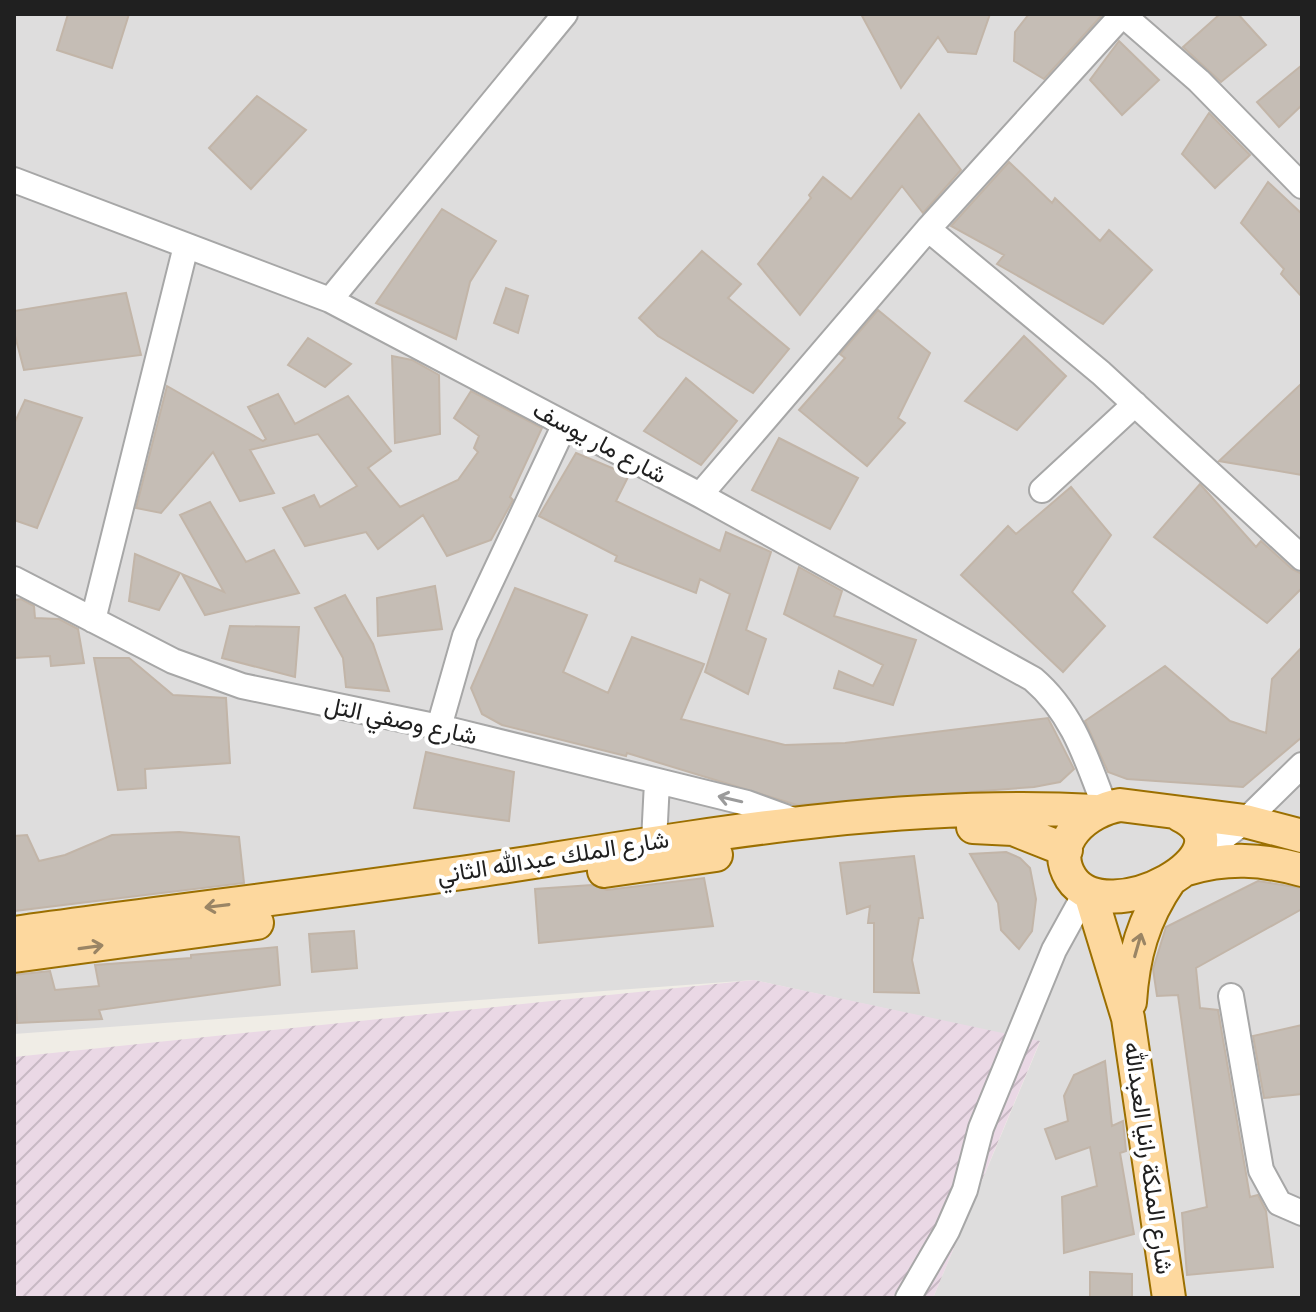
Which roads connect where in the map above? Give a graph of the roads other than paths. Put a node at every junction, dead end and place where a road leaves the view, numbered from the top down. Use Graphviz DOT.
graph roads {
  1 [pos="565,14"];
  2 [pos="1122,14"];
  3 [pos="14,180"];
  4 [pos="1302,186"];
  5 [pos="928,229"];
  6 [pos="186,246"];
  7 [pos="330,300"];
  8 [pos="1135,404"];
  9 [pos="565,424"];
  10 [pos="1042,490"];
  11 [pos="700,495"];
  12 [pos="1302,558"];
  13 [pos="14,579"];
  14 [pos="93,620"];
  15 [pos="439,727"];
  16 [pos="1302,765"];
  17 [pos="657,782"];
  18 [pos="1100,809"];
  19 [pos="1180,815"];
  20 [pos="1245,821"];
  21 [pos="802,824"];
  22 [pos="1302,836"];
  23 [pos="654,841"];
  24 [pos="1066,850"];
  25 [pos="1185,869"];
  26 [pos="1302,870"];
  27 [pos="1088,893"];
  28 [pos="14,933"];
  29 [pos="14,956"];
  30 [pos="1231,996"];
  31 [pos="1128,1018"];
  32 [pos="1302,1213"];
  33 [pos="908,1298"];
  34 [pos="1169,1298"];
  1 -- 7 [label="street"];
  2 -- 4 [label="street"];
  2 -- 5 [label="street"];
  3 -- 6 [label="street, شارع مار يوسف"];
  5 -- 8 [label="street"];
  5 -- 11 [label="street"];
  6 -- 7 [label="street, شارع مار يوسف"];
  6 -- 14 [label="street"];
  7 -- 9 [label="street, شارع مار يوسف"];
  8 -- 10 [label="street"];
  8 -- 12 [label="street"];
  9 -- 11 [label="street, شارع مار يوسف"];
  9 -- 15 [label="street"];
  11 -- 18 [label="street, شارع مار يوسف"];
  13 -- 14 [label="street, شارع وصفي التل"];
  14 -- 15 [label="street, شارع وصفي التل"];
  15 -- 17 [label="street, شارع وصفي التل"];
  16 -- 20 [label="street"];
  21 -- 17 [label="street, شارع وصفي التل, one-way"];
  17 -- 23 [label="street"];
  18 -- 19 [label="main road"];
  18 -- 21 [label="main road, شارع الملك عبدالله الثاني"];
  18 -- 24 [label="main road"];
  19 -- 20 [label="main road"];
  19 -- 25 [label="main road"];
  20 -- 22 [label="main road"];
  20 -- 25 [label="street"];
  21 -- 23 [label="main road, شارع الملك عبدالله الثاني"];
  23 -- 28 [label="main road, شارع الملك عبدالله الثاني, one-way"];
  24 -- 27 [label="main road"];
  29 -- 24 [label="main road, شارع الملك عبدالله الثاني, one-way"];
  25 -- 26 [label="main road"];
  25 -- 27 [label="main road"];
  31 -- 25 [label="main road, شارع الملكة رانيا العبدالله, one-way"];
  27 -- 31 [label="main road, شارع الملكة رانيا العبدالله"];
  27 -- 33 [label="street"];
  30 -- 32 [label="street"];
  31 -- 34 [label="main road, شارع الملكة رانيا العبدالله"];
}
